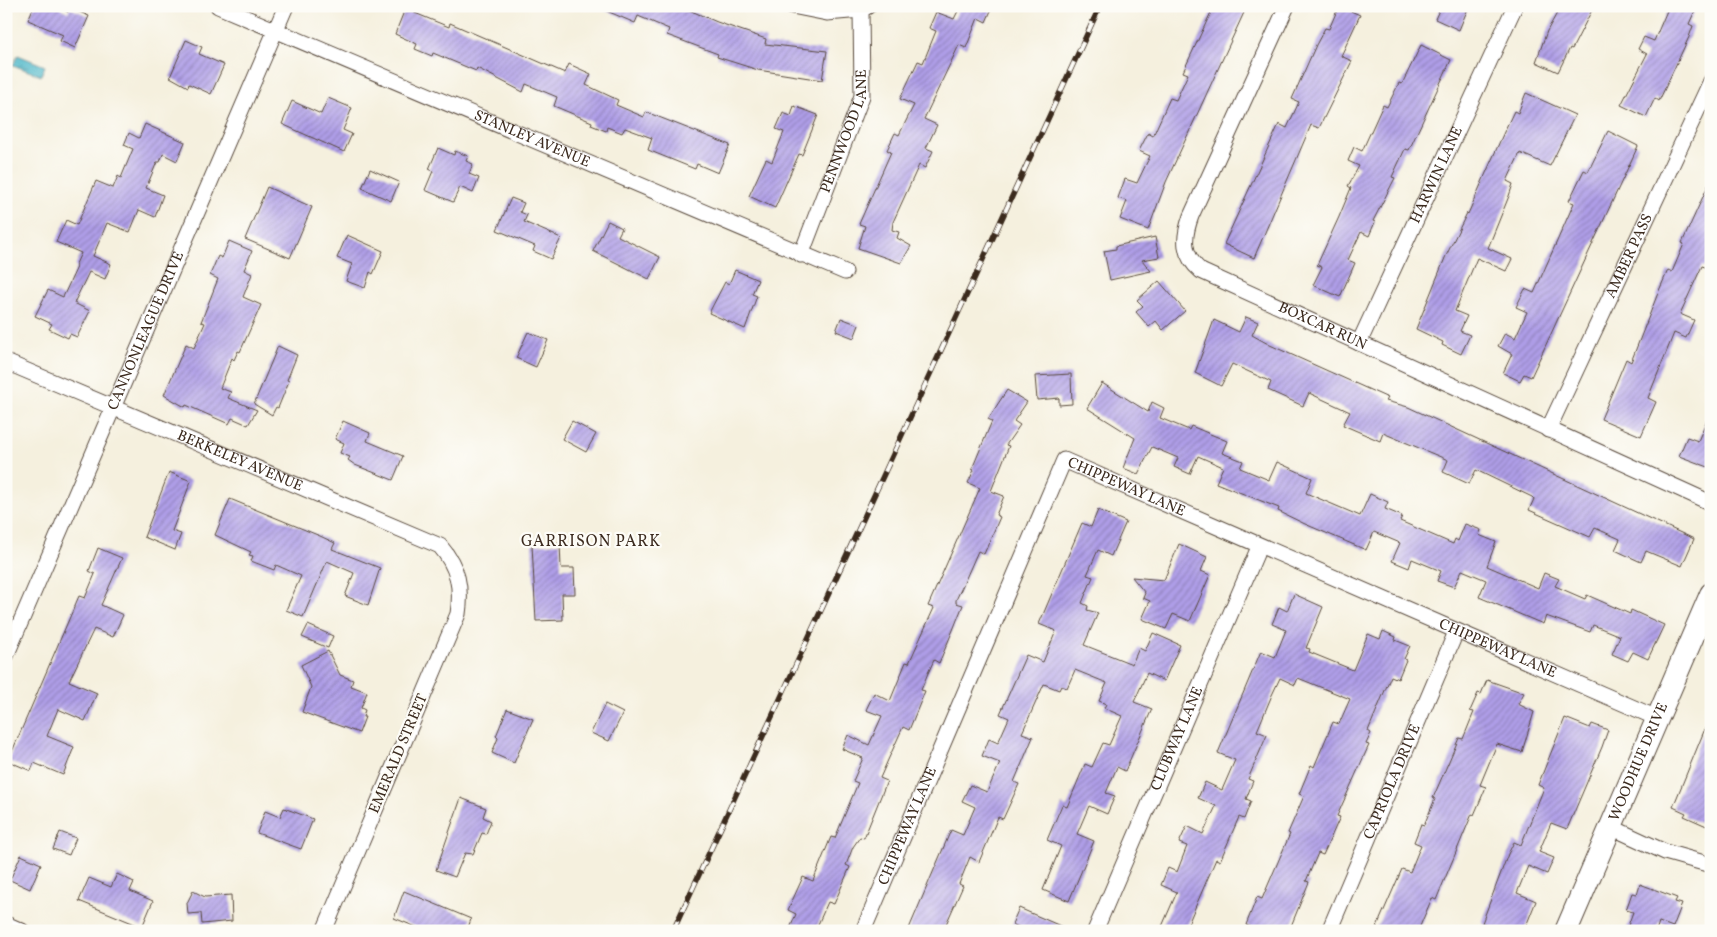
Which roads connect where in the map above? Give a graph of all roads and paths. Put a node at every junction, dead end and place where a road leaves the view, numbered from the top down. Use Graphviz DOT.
graph roads {
  1 [pos="218,6"];
  2 [pos="286,6"];
  3 [pos="792,6"];
  4 [pos="1287,6"];
  5 [pos="1515,6"];
  6 [pos="864,8"];
  7 [pos="274,30"];
  8 [pos="1711,81"];
  9 [pos="801,255"];
  10 [pos="845,272"];
  11 [pos="1359,343"];
  12 [pos="6,362"];
  13 [pos="113,408"];
  14 [pos="1548,430"];
  15 [pos="1711,503"];
  16 [pos="1259,547"];
  17 [pos="458,575"];
  18 [pos="1711,594"];
  19 [pos="1456,632"];
  20 [pos="6,656"];
  21 [pos="1657,718"];
  22 [pos="1611,827"];
  23 [pos="1711,865"];
  24 [pos="6,924"];
  25 [pos="22,931"];
  26 [pos="324,931"];
  27 [pos="863,931"];
  28 [pos="1095,931"];
  29 [pos="1329,931"];
  30 [pos="1566,931"];
  1 -- 7 [label="street, STANLEY AVENUE"];
  2 -- 7 [label="street, CANNONLEAGUE DRIVE"];
  3 -- 6 [label="street"];
  4 -- 11 [label="street, BOXCAR RUN"];
  5 -- 11 [label="street, HARWIN LANE"];
  6 -- 9 [label="street, PENNWOOD LANE"];
  7 -- 9 [label="street, STANLEY AVENUE"];
  7 -- 13 [label="street, CANNONLEAGUE DRIVE"];
  8 -- 14 [label="street, AMBER PASS"];
  9 -- 10 [label="street, STANLEY AVENUE"];
  11 -- 14 [label="street, BOXCAR RUN"];
  12 -- 13 [label="street, BERKELEY AVENUE"];
  13 -- 17 [label="street, BERKELEY AVENUE"];
  13 -- 20 [label="street, CANNONLEAGUE DRIVE"];
  14 -- 15 [label="street, BOXCAR RUN"];
  16 -- 19 [label="street, CHIPPEWAY LANE"];
  16 -- 27 [label="street, CHIPPEWAY LANE"];
  16 -- 28 [label="street, CLUBWAY LANE"];
  17 -- 26 [label="street, EMERALD STREET"];
  18 -- 21 [label="street, WOODHUE DRIVE"];
  19 -- 21 [label="street, CHIPPEWAY LANE"];
  19 -- 29 [label="street, CAPRIOLA DRIVE"];
  21 -- 22 [label="street, WOODHUE DRIVE"];
  22 -- 23 [label="street"];
  22 -- 30 [label="street, WOODHUE DRIVE"];
  24 -- 25 [label="street"];
}
